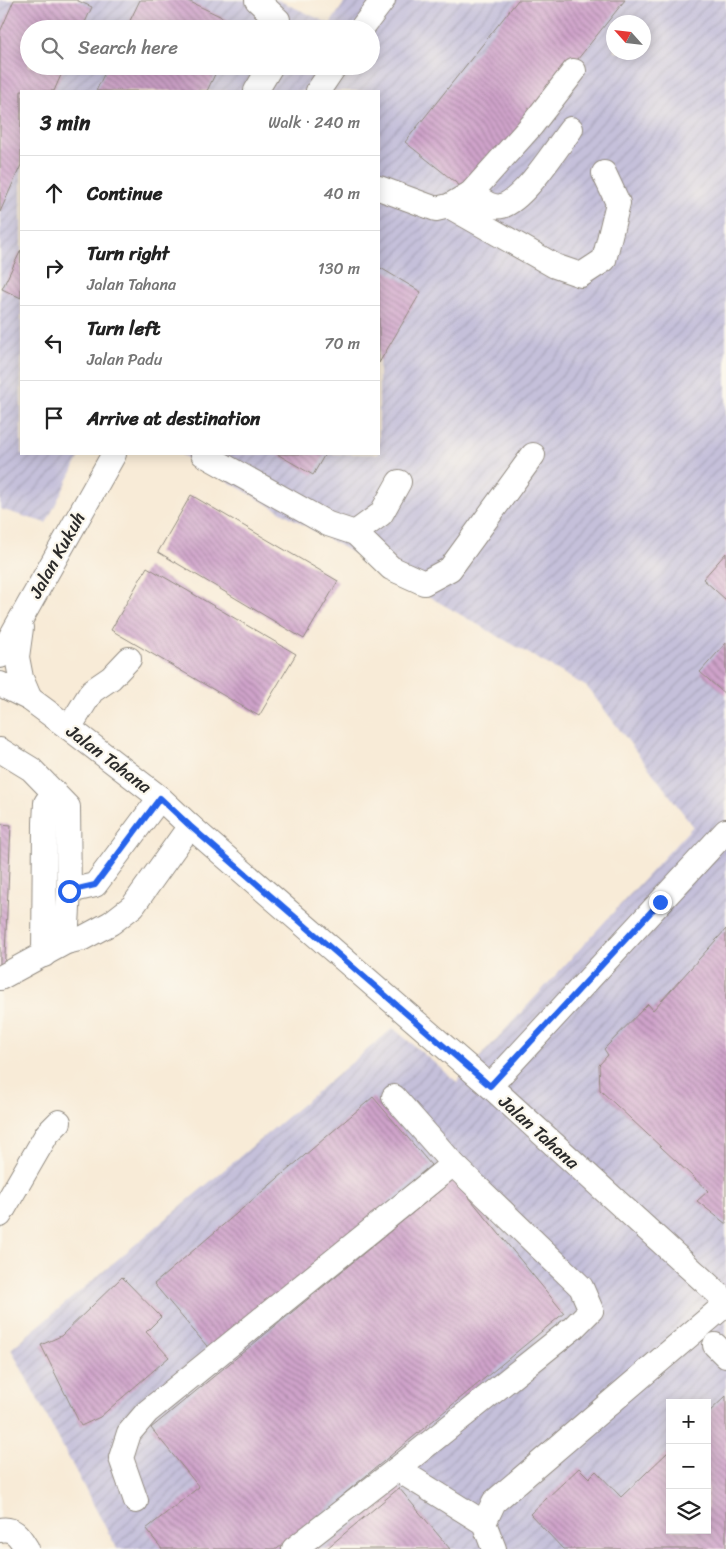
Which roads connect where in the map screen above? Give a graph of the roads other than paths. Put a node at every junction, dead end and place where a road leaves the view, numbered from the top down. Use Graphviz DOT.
graph roads {
  1 [pos="257,0"];
  2 [pos="383,0"];
  3 [pos="278,20"];
  4 [pos="368,20"];
  5 [pos="574,71"];
  6 [pos="266,75"];
  7 [pos="329,75"];
  8 [pos="257,90"];
  9 [pos="319,90"];
  10 [pos="571,129"];
  11 [pos="604,173"];
  12 [pos="380,188"];
  13 [pos="472,193"];
  14 [pos="448,206"];
  15 [pos="113,455"];
  16 [pos="205,455"];
  17 [pos="533,455"];
  18 [pos="399,482"];
  19 [pos="355,533"];
  20 [pos="22,618"];
  21 [pos="0,632"];
  22 [pos="0,656"];
  23 [pos="129,659"];
  24 [pos="0,684"];
  25 [pos="30,699"];
  26 [pos="69,728"];
  27 [pos="0,750"];
  28 [pos="54,792"];
  29 [pos="160,798"];
  30 [pos="190,826"];
  31 [pos="726,830"];
  32 [pos="69,891"];
  33 [pos="66,942"];
  34 [pos="44,955"];
  35 [pos="0,978"];
  36 [pos="490,1086"];
  37 [pos="394,1097"];
  38 [pos="59,1122"];
  39 [pos="453,1164"];
  40 [pos="0,1215"];
  41 [pos="726,1303"];
  42 [pos="397,1469"];
  43 [pos="136,1501"];
  44 [pos="484,1523"];
  45 [pos="0,1530"];
  46 [pos="27,1549"];
  47 [pos="294,1549"];
  48 [pos="494,1549"];
  1 -- 3 [label="street"];
  2 -- 4 [label="street"];
  5 -- 13 [label="street"];
  6 -- 8 [label="street"];
  7 -- 9 [label="street"];
  10 -- 13 [label="street"];
  11 -- 14 [label="street"];
  12 -- 14 [label="street"];
  13 -- 14 [label="street"];
  15 -- 20 [label="street, Jalan Kukuh"];
  16 -- 19 [label="street"];
  17 -- 19 [label="street"];
  18 -- 19 [label="street"];
  20 -- 21 [label="street"];
  20 -- 22 [label="street, Jalan Kukuh"];
  20 -- 25 [label="street"];
  23 -- 26 [label="street"];
  24 -- 25 [label="street, Jalan Tahana"];
  25 -- 26 [label="street, Jalan Tahana"];
  26 -- 29 [label="street, Jalan Tahana"];
  27 -- 28 [label="street"];
  28 -- 32 [label="street"];
  28 -- 34 [label="street"];
  29 -- 30 [label="street, Jalan Tahana"];
  29 -- 32 [label="street"];
  30 -- 33 [label="street"];
  30 -- 36 [label="street, Jalan Tahana"];
  31 -- 36 [label="street"];
  32 -- 33 [label="street"];
  33 -- 34 [label="street"];
  34 -- 35 [label="street"];
  36 -- 41 [label="street, Jalan Tahana"];
  37 -- 39 [label="street"];
  38 -- 40 [label="street"];
  39 -- 42 [label="street"];
  39 -- 43 [label="street"];
  41 -- 44 [label="street"];
  42 -- 44 [label="street"];
  42 -- 47 [label="street"];
  44 -- 48 [label="street"];
  45 -- 46 [label="street"];
}
